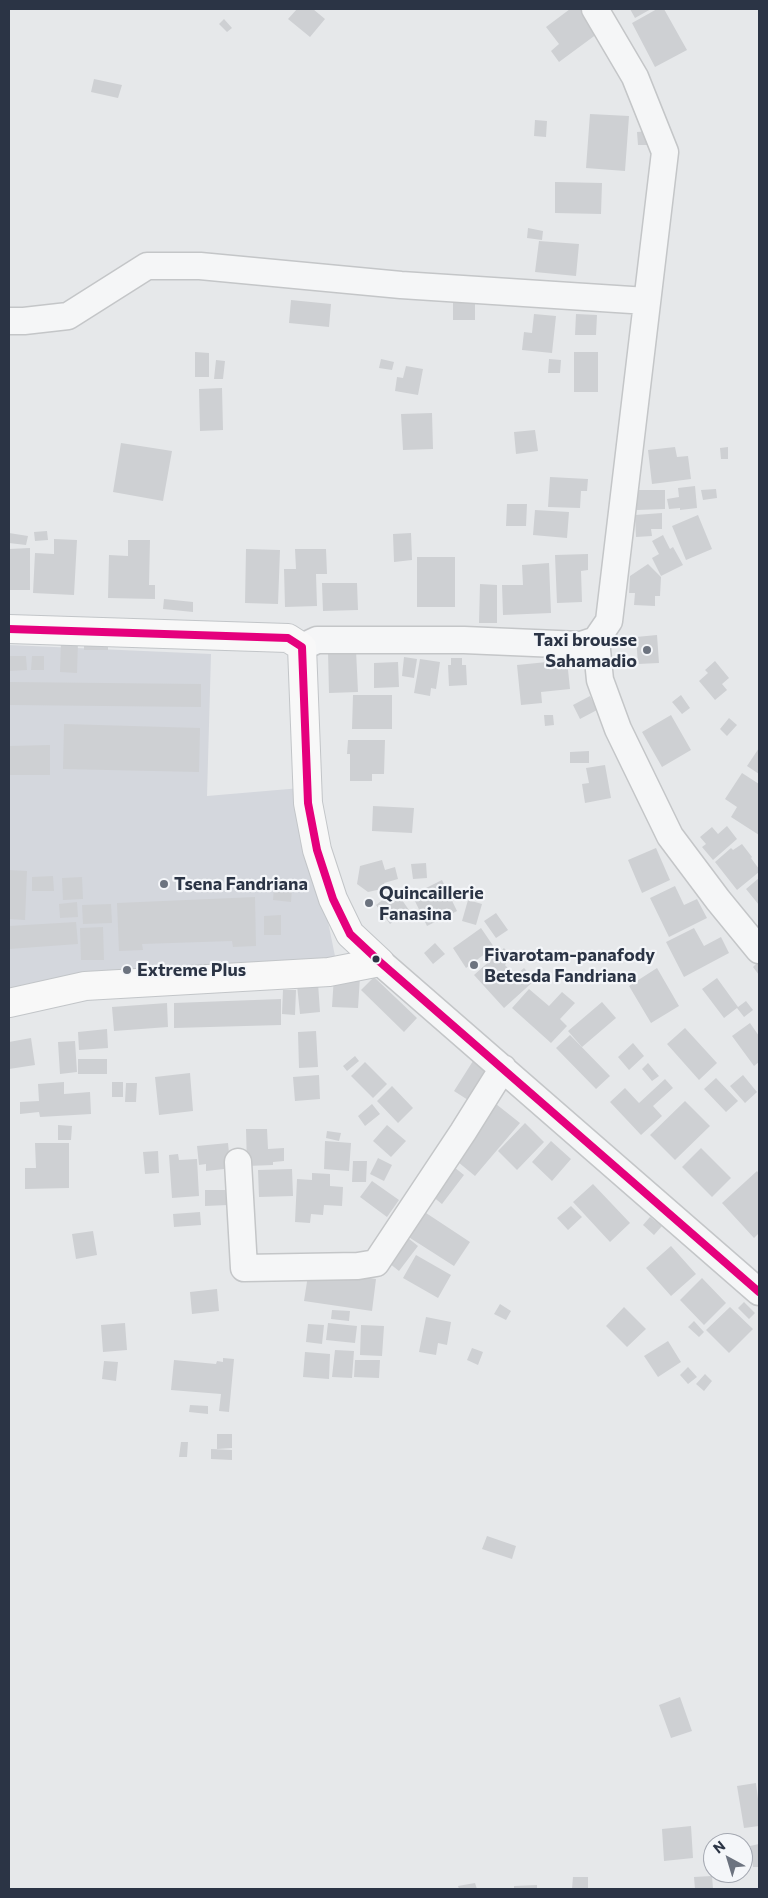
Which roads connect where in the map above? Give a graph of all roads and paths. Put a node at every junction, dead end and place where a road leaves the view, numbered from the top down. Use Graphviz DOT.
graph roads {
  1 [pos="595,9"];
  2 [pos="648,302"];
  3 [pos="9,321"];
  4 [pos="9,629"];
  5 [pos="596,640"];
  6 [pos="302,647"];
  7 [pos="759,950"];
  8 [pos="380,962"];
  9 [pos="9,1003"];
  10 [pos="503,1068"];
  11 [pos="238,1162"];
  12 [pos="759,1292"];
  1 -- 2 [label="street"];
  2 -- 3 [label="street"];
  2 -- 5 [label="street"];
  4 -- 6 [label="main road"];
  5 -- 6 [label="street"];
  5 -- 7 [label="street"];
  6 -- 8 [label="main road"];
  8 -- 9 [label="main road"];
  8 -- 10 [label="street"];
  10 -- 11 [label="street"];
  10 -- 12 [label="street"];
}
